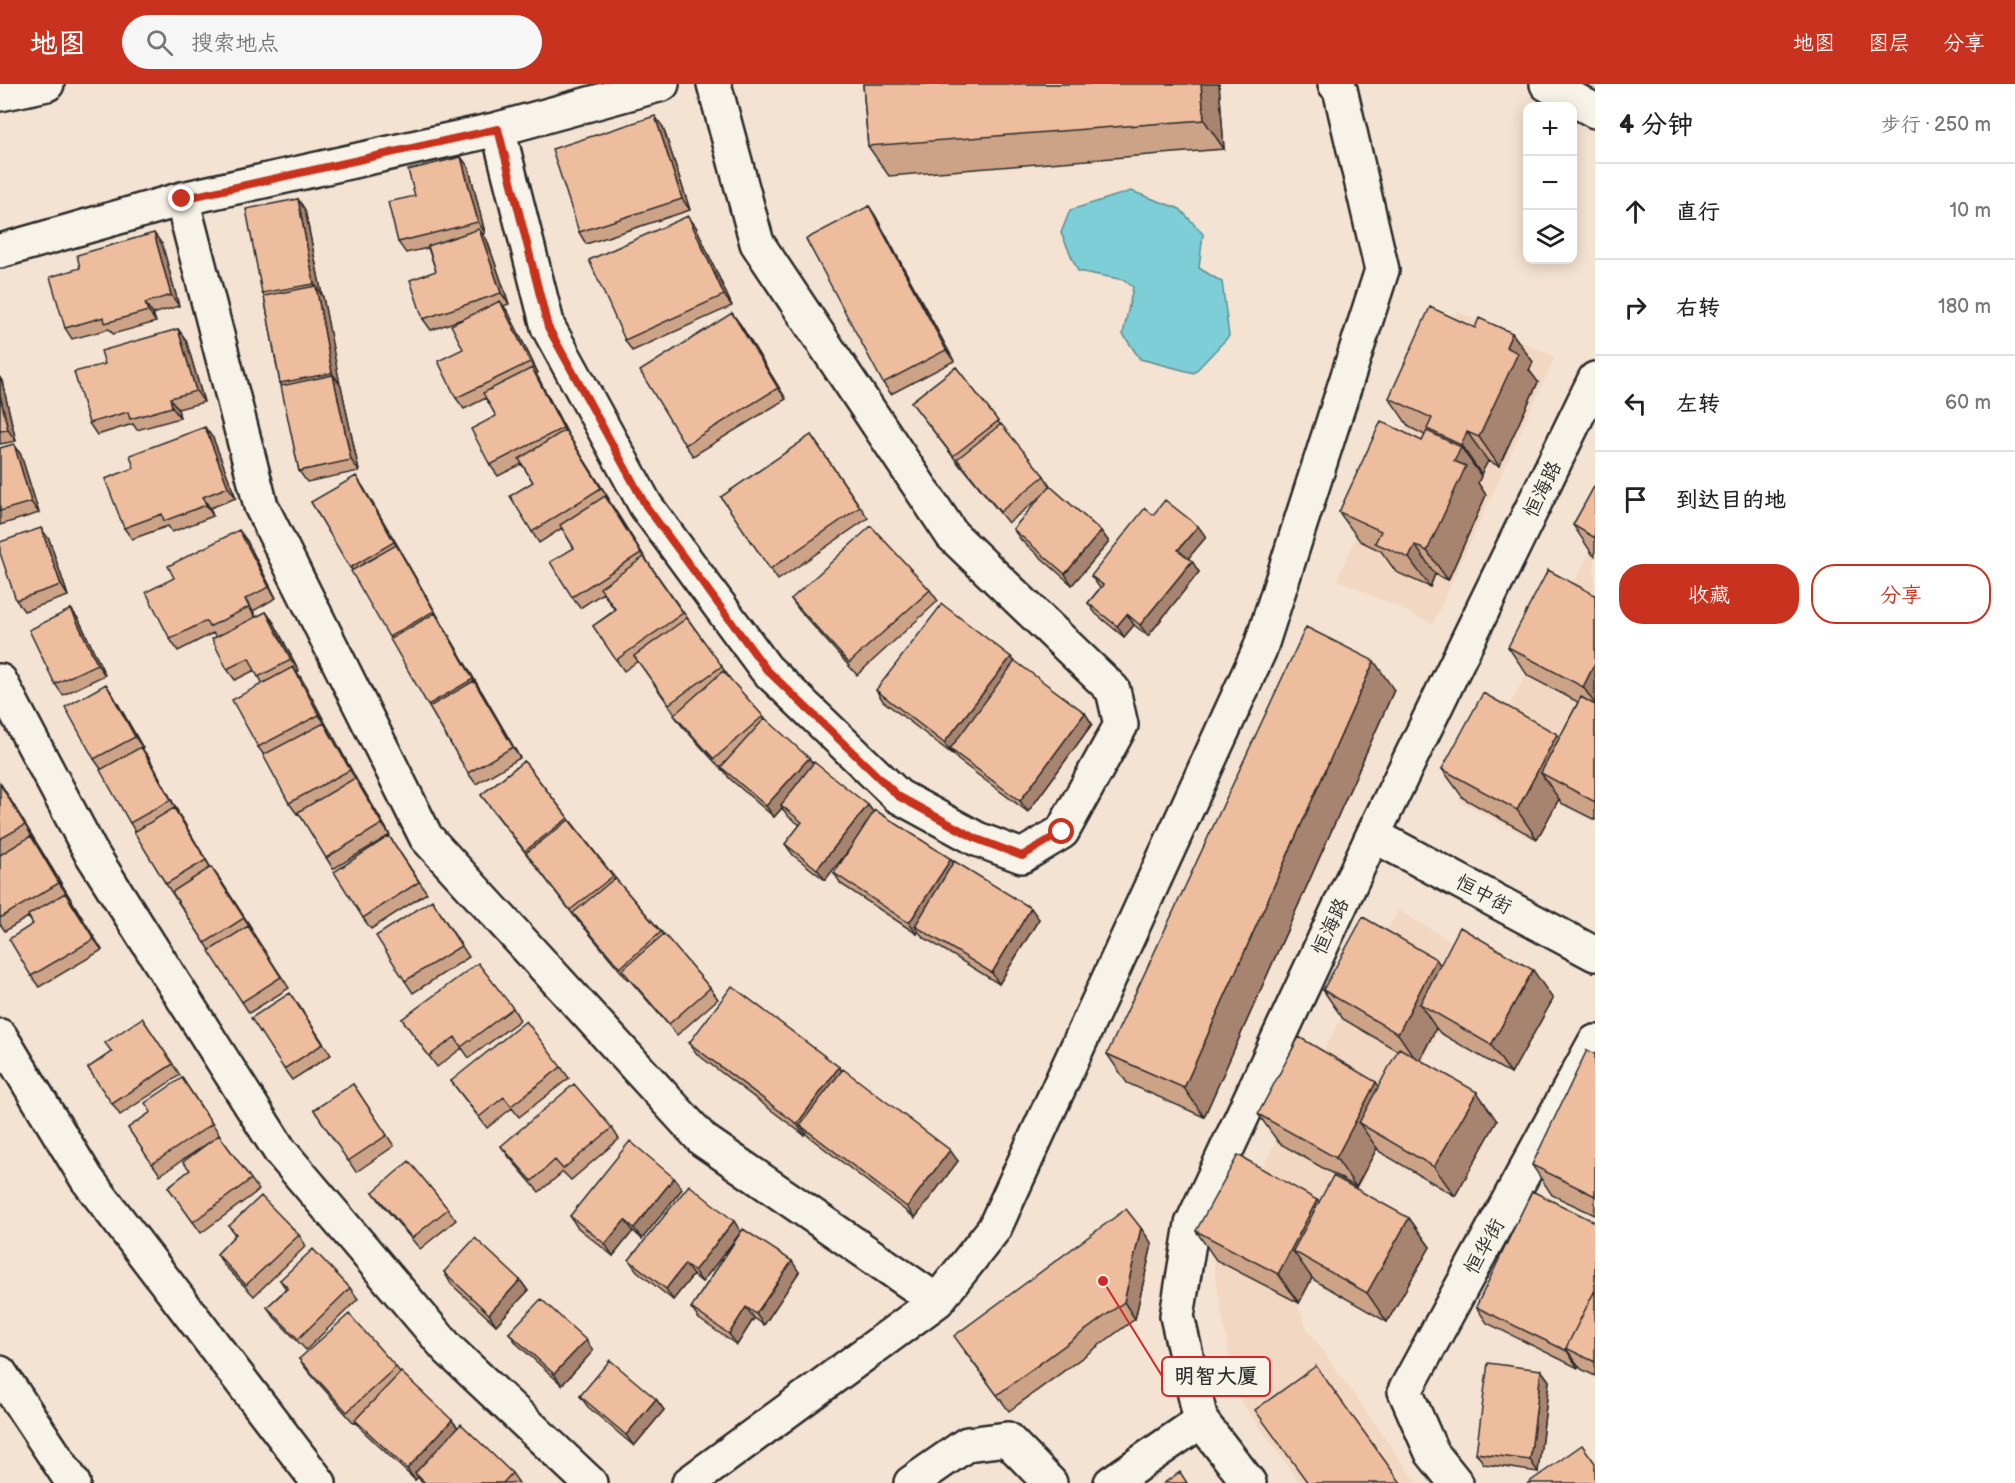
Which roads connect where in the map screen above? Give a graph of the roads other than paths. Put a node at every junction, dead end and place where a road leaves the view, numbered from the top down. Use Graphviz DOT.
graph roads {
  1 [pos="47,84"];
  2 [pos="662,84"];
  3 [pos="714,84"];
  4 [pos="1548,84"];
  5 [pos="1341,86"];
  6 [pos="0,94"];
  7 [pos="1595,111"];
  8 [pos="498,129"];
  9 [pos="182,199"];
  10 [pos="0,251"];
  11 [pos="1595,380"];
  12 [pos="0,681"];
  13 [pos="1373,835"];
  14 [pos="1595,954"];
  15 [pos="0,1036"];
  16 [pos="1595,1042"];
  17 [pos="937,1301"];
  18 [pos="0,1373"];
  19 [pos="1201,1421"];
  20 [pos="73,1483"];
  21 [pos="319,1483"];
  22 [pos="590,1483"];
  23 [pos="689,1483"];
  24 [pos="910,1483"];
  25 [pos="1050,1483"];
  26 [pos="1112,1483"];
  27 [pos="1249,1483"];
  28 [pos="1456,1483"];
  1 -- 6 [label="street"];
  2 -- 8 [label="street"];
  3 -- 8 [label="street"];
  4 -- 7 [label="street"];
  5 -- 17 [label="street"];
  8 -- 9 [label="street"];
  9 -- 10 [label="street"];
  9 -- 17 [label="street"];
  11 -- 13 [label="street, 恒海路"];
  12 -- 22 [label="street"];
  13 -- 14 [label="street, 恒中街"];
  13 -- 19 [label="street, 恒海路"];
  15 -- 21 [label="street"];
  16 -- 28 [label="street, 恒华街"];
  17 -- 23 [label="street"];
  18 -- 20 [label="street"];
  19 -- 26 [label="street"];
  19 -- 27 [label="street, 恒海路"];
  24 -- 25 [label="street"];
}
